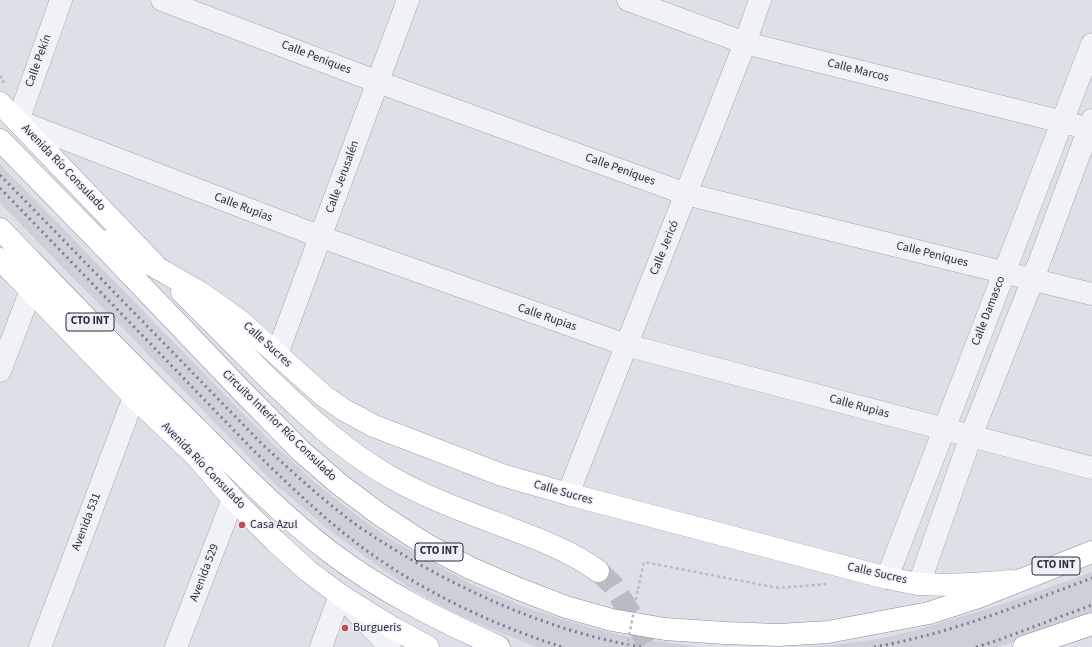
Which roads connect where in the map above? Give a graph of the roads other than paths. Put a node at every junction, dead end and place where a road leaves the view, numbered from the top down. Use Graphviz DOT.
graph roads {
  1 [pos="61,0"];
  2 [pos="162,0"];
  3 [pos="408,0"];
  4 [pos="628,0"];
  5 [pos="760,0"];
  6 [pos="745,43"];
  7 [pos="1092,44"];
  8 [pos="378,82"];
  9 [pos="0,103"];
  10 [pos="18,121"];
  11 [pos="1062,122"];
  12 [pos="1091,126"];
  13 [pos="0,140"];
  14 [pos="686,194"];
  15 [pos="0,229"];
  16 [pos="91,233"];
  17 [pos="321,238"];
  18 [pos="3,264"];
  19 [pos="159,269"];
  20 [pos="1004,272"];
  21 [pos="1033,279"];
  22 [pos="31,290"];
  23 [pos="1092,294"];
  24 [pos="111,345"];
  25 [pos="626,345"];
  26 [pos="277,354"];
  27 [pos="0,371"];
  28 [pos="134,397"];
  29 [pos="181,414"];
  30 [pos="943,429"];
  31 [pos="970,436"];
  32 [pos="1092,468"];
  33 [pos="568,494"];
  34 [pos="233,498"];
  35 [pos="1092,552"];
  36 [pos="598,571"];
  37 [pos="887,578"];
  38 [pos="1020,580"];
  39 [pos="919,584"];
  40 [pos="340,595"];
  41 [pos="1092,624"];
  42 [pos="40,647"];
  43 [pos="176,647"];
  44 [pos="321,647"];
  45 [pos="390,647"];
  46 [pos="428,647"];
  47 [pos="499,647"];
  48 [pos="1024,647"];
  1 -- 10 [label="street, Calle Pekín"];
  2 -- 8 [label="street, Calle Peniques"];
  3 -- 8 [label="street, Calle Jerusalén"];
  4 -- 6 [label="street, Calle Marcos"];
  5 -- 6 [label="street, Calle Jericó"];
  6 -- 11 [label="street, Calle Marcos"];
  6 -- 14 [label="street, Calle Jericó"];
  7 -- 11 [label="street, Calle Damasco"];
  8 -- 14 [label="street, Calle Peniques"];
  8 -- 17 [label="street, Calle Jerusalén"];
  9 -- 10 [label="main road, Avenida Río Consulado / CTO INT"];
  10 -- 17 [label="street, Calle Rupias"];
  10 -- 19 [label="main road, Avenida Río Consulado / CTO INT"];
  11 -- 12 [label="street, Calle Marcos"];
  11 -- 20 [label="street, Calle Damasco"];
  12 -- 21 [label="street"];
  13 -- 16 [label="main road, Circuito Interior Río Consulado / CTO INT"];
  14 -- 20 [label="street, Calle Peniques"];
  14 -- 25 [label="street, Calle Jericó"];
  15 -- 24 [label="main road, CTO INT"];
  16 -- 19 [label="main road"];
  16 -- 38 [label="main road, Circuito Interior Río Consulado / CTO INT"];
  17 -- 25 [label="street, Calle Rupias"];
  17 -- 26 [label="street, Calle Jerusalén"];
  18 -- 22 [label="main road, Avenida Río Consulado / CTO INT"];
  19 -- 26 [label="main road, Calle Sucres / CTO INT"];
  19 -- 36 [label="main road, Avenida Río Consulado"];
  20 -- 21 [label="street, Calle Peniques"];
  20 -- 30 [label="street, Calle Damasco"];
  21 -- 23 [label="street, Calle Peniques"];
  21 -- 31 [label="street"];
  22 -- 27 [label="street"];
  22 -- 28 [label="main road, Avenida Río Consulado / CTO INT"];
  24 -- 28 [label="main road"];
  24 -- 29 [label="main road, CTO INT"];
  25 -- 30 [label="street, Calle Rupias"];
  25 -- 33 [label="street, Calle Jericó"];
  26 -- 33 [label="main road, Calle Sucres / CTO INT"];
  28 -- 29 [label="main road"];
  28 -- 34 [label="main road, Avenida Río Consulado / CTO INT"];
  28 -- 42 [label="street, Avenida 531"];
  29 -- 47 [label="main road, CTO INT"];
  30 -- 31 [label="street, Calle Rupias"];
  30 -- 37 [label="street, Calle Damasco"];
  31 -- 32 [label="street, Calle Rupias"];
  31 -- 39 [label="street"];
  33 -- 37 [label="main road, Calle Sucres / CTO INT"];
  34 -- 40 [label="main road, Avenida Río Consulado / CTO INT"];
  34 -- 43 [label="street, Avenida 529"];
  35 -- 38 [label="main road, CTO INT"];
  37 -- 39 [label="main road, Calle Sucres / CTO INT"];
  38 -- 39 [label="main road, Calle Sucres / CTO INT"];
  40 -- 44 [label="street"];
  40 -- 45 [label="street"];
  40 -- 46 [label="main road, Avenida Río Consulado / CTO INT"];
  41 -- 48 [label="main road"];
}
